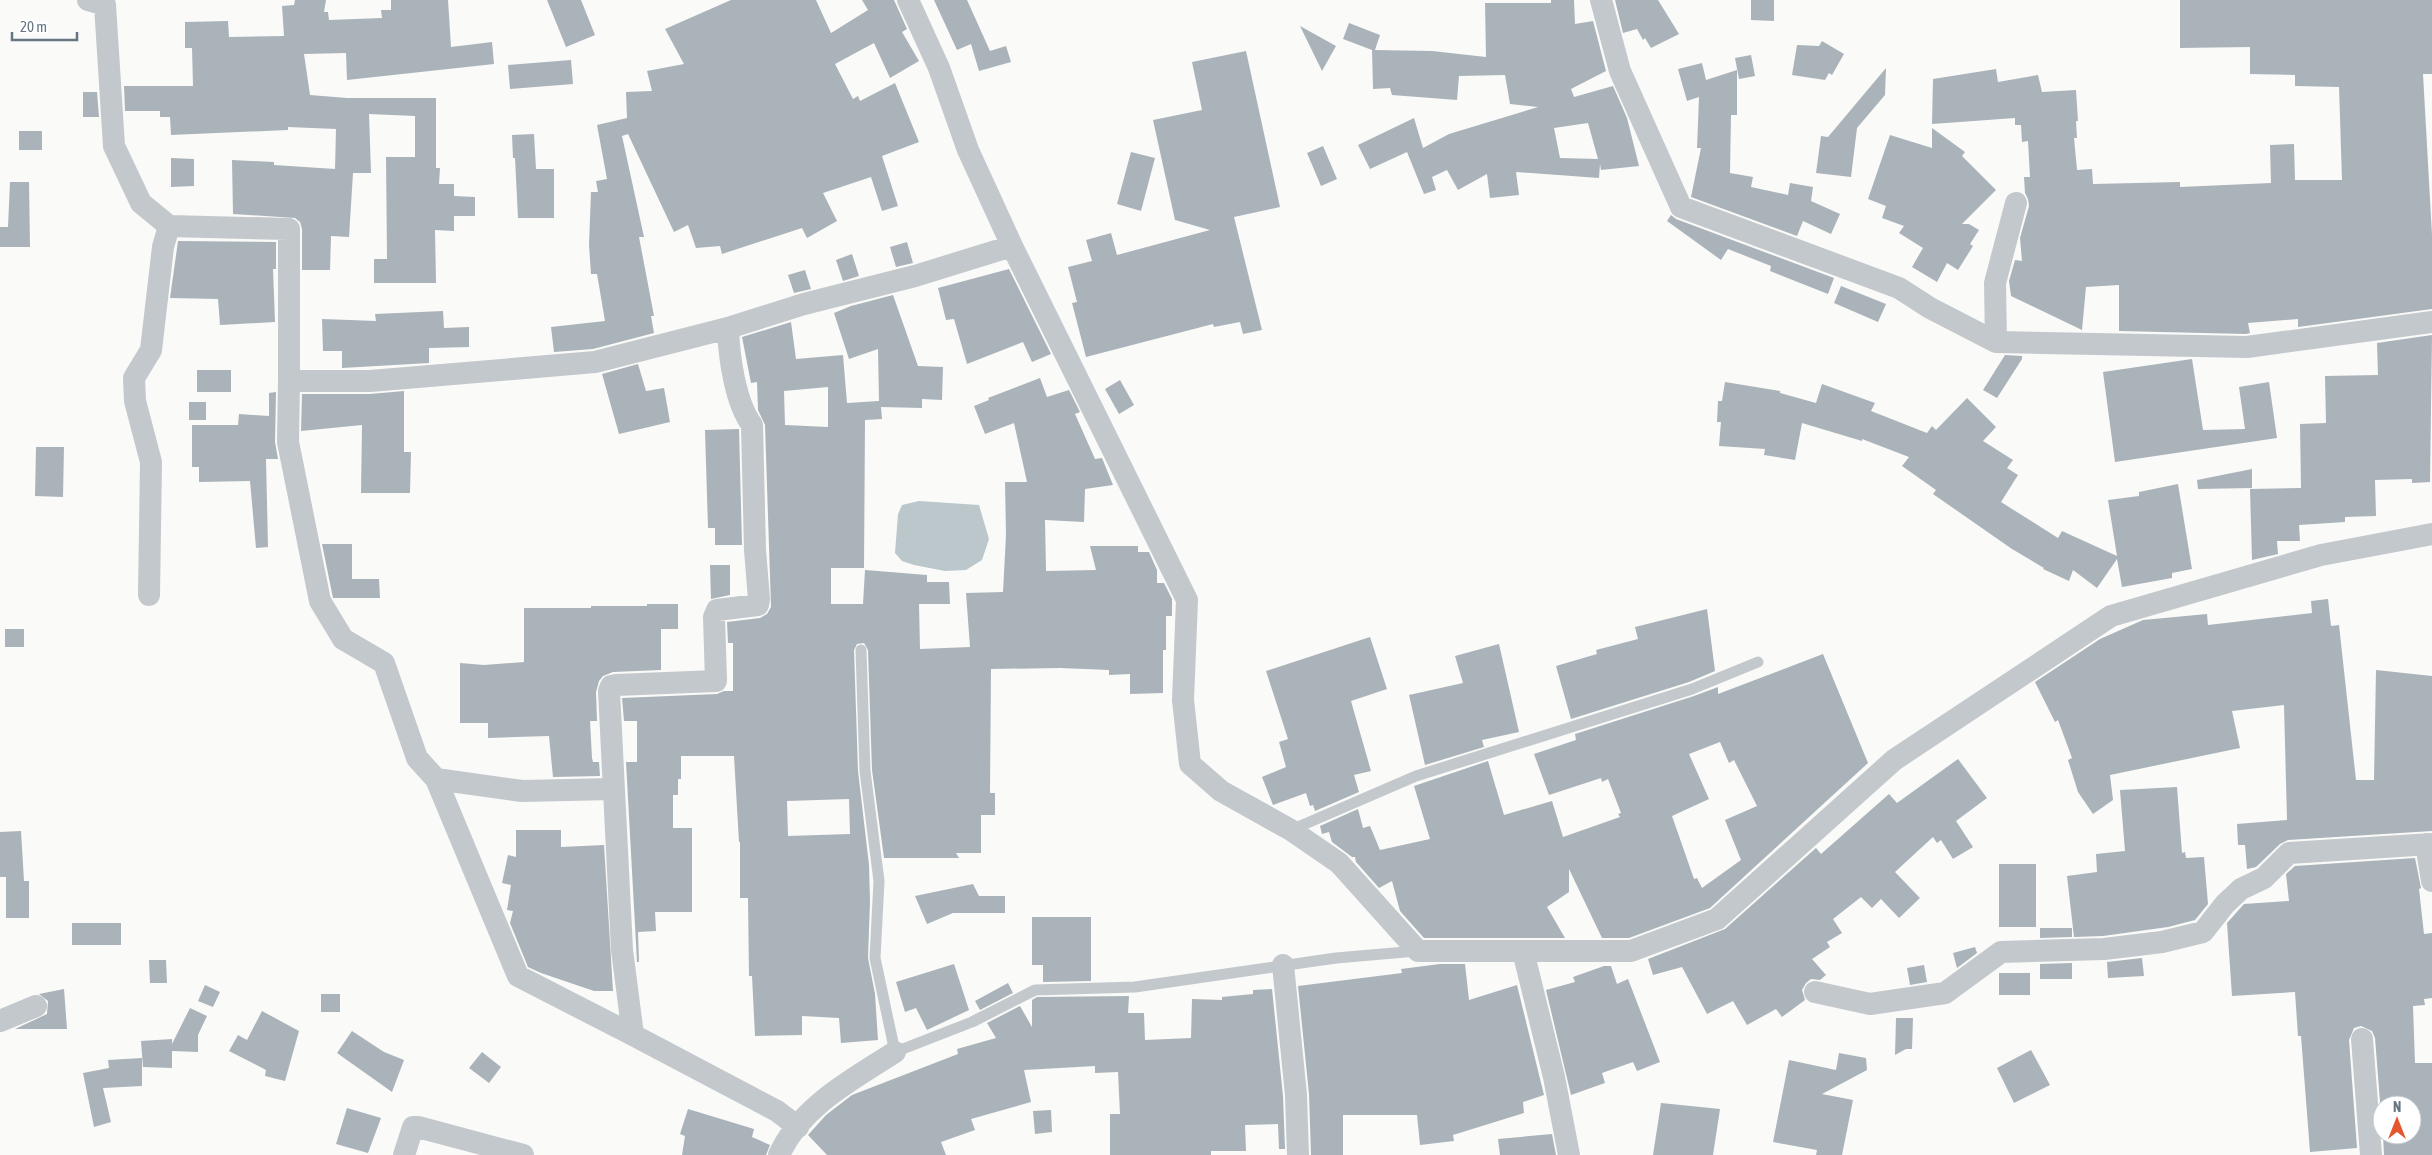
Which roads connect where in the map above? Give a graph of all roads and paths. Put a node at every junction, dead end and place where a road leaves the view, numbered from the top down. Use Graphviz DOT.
graph roads {
  1 [pos="88,0"];
  2 [pos="908,0"];
  3 [pos="1601,0"];
  4 [pos="2016,203"];
  5 [pos="170,226"];
  6 [pos="1012,246"];
  7 [pos="2432,322"];
  8 [pos="728,328"];
  9 [pos="1996,342"];
  10 [pos="289,381"];
  11 [pos="2432,534"];
  12 [pos="149,594"];
  13 [pos="861,650"];
  14 [pos="1758,662"];
  15 [pos="436,779"];
  16 [pos="613,789"];
  17 [pos="1291,830"];
  18 [pos="2429,844"];
  19 [pos="2432,881"];
  20 [pos="1418,951"];
  21 [pos="1523,951"];
  22 [pos="1283,965"];
  23 [pos="1815,992"];
  24 [pos="36,1006"];
  25 [pos="0,1021"];
  26 [pos="632,1035"];
  27 [pos="2362,1039"];
  28 [pos="895,1052"];
  29 [pos="798,1126"];
  30 [pos="404,1155"];
  31 [pos="523,1155"];
  32 [pos="779,1155"];
  33 [pos="1298,1155"];
  34 [pos="1569,1155"];
  35 [pos="2371,1155"];
  1 -- 5 [label="street"];
  2 -- 6 [label="street"];
  3 -- 9 [label="street"];
  4 -- 9 [label="street"];
  5 -- 10 [label="street"];
  5 -- 12 [label="street"];
  6 -- 8 [label="street"];
  6 -- 17 [label="street"];
  7 -- 9 [label="street"];
  8 -- 10 [label="street"];
  8 -- 16 [label="street"];
  10 -- 15 [label="street"];
  11 -- 21 [label="street"];
  13 -- 28 [label="lane"];
  14 -- 17 [label="lane"];
  15 -- 16 [label="street"];
  15 -- 26 [label="street"];
  16 -- 26 [label="street"];
  17 -- 20 [label="street"];
  18 -- 19 [label="street"];
  18 -- 23 [label="street"];
  20 -- 21 [label="street"];
  20 -- 22 [label="lane"];
  21 -- 34 [label="street"];
  22 -- 28 [label="lane"];
  22 -- 33 [label="street"];
  24 -- 25 [label="street"];
  26 -- 29 [label="street"];
  27 -- 35 [label="street"];
  28 -- 29 [label="street"];
  29 -- 32 [label="street"];
  30 -- 31 [label="street"];
}
